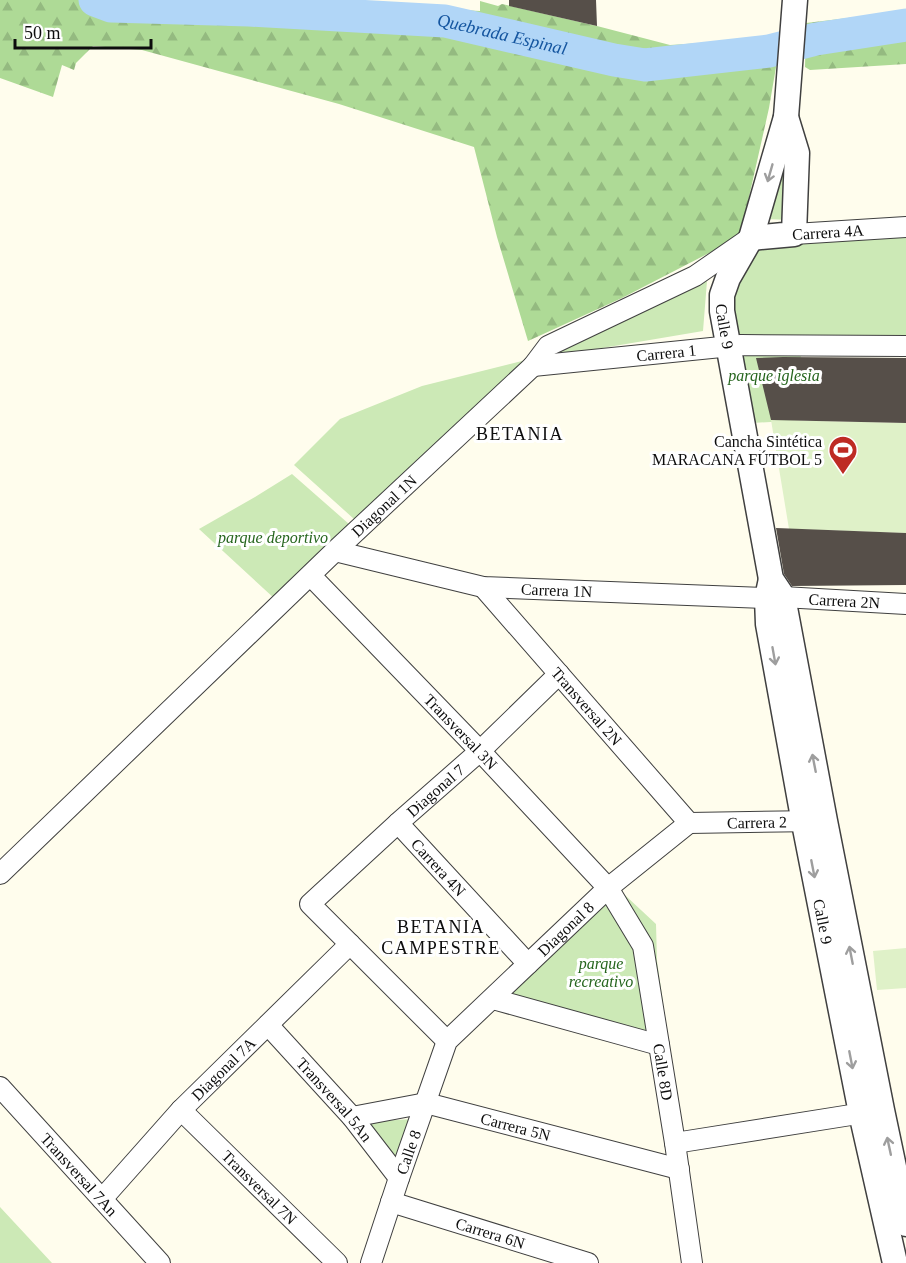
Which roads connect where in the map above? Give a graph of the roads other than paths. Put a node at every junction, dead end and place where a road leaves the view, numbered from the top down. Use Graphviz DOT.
graph roads {
  1 [pos="795,0"];
  2 [pos="786,117"];
  3 [pos="906,227"];
  4 [pos="794,234"];
  5 [pos="751,238"];
  6 [pos="906,346"];
  7 [pos="727,347"];
  8 [pos="533,366"];
  9 [pos="336,551"];
  10 [pos="312,576"];
  11 [pos="483,587"];
  12 [pos="774,591"];
  13 [pos="906,604"];
  14 [pos="559,674"];
  15 [pos="480,751"];
  16 [pos="814,822"];
  17 [pos="398,823"];
  18 [pos="689,824"];
  19 [pos="0,874"];
  20 [pos="608,888"];
  21 [pos="350,944"];
  22 [pos="528,964"];
  23 [pos="493,999"];
  24 [pos="267,1025"];
  25 [pos="447,1041"];
  26 [pos="659,1045"];
  27 [pos="3,1099"];
  28 [pos="426,1103"];
  29 [pos="181,1110"];
  30 [pos="871,1111"];
  31 [pos="352,1117"];
  32 [pos="675,1143"];
  33 [pos="679,1169"];
  34 [pos="399,1178"];
  35 [pos="102,1198"];
  36 [pos="392,1202"];
  37 [pos="906,1224"];
  38 [pos="565,1260"];
  39 [pos="160,1263"];
  40 [pos="337,1263"];
  41 [pos="371,1263"];
  42 [pos="588,1263"];
  43 [pos="692,1263"];
  44 [pos="895,1263"];
  1 -- 2 [label="street, Calle 9"];
  2 -- 4 [label="street, Calle 9"];
  2 -- 5 [label="street, Calle 9, one-way"];
  3 -- 4 [label="street, Carrera 4A"];
  4 -- 5 [label="street, Carrera 4A"];
  5 -- 7 [label="street, Calle 9"];
  5 -- 8 [label="street, Diagonal 1N"];
  6 -- 7 [label="street, Carrera 1"];
  7 -- 8 [label="street, Carrera 1"];
  7 -- 12 [label="street, Calle 9"];
  8 -- 9 [label="street, Diagonal 1N"];
  9 -- 10 [label="street, Diagonal 1N"];
  9 -- 11 [label="street, Carrera 1N"];
  10 -- 15 [label="street, Transversal 3N"];
  10 -- 19 [label="street, Diagonal 1N"];
  11 -- 12 [label="street, Carrera 1N"];
  11 -- 14 [label="street, Transversal 2N"];
  12 -- 13 [label="street, Carrera 2N"];
  12 -- 16 [label="street, Calle 9"];
  14 -- 15 [label="street, Diagonal 7"];
  14 -- 18 [label="street, Transversal 2N"];
  15 -- 17 [label="street, Diagonal 7"];
  15 -- 20 [label="street, Transversal 3N"];
  16 -- 18 [label="street, Carrera 2"];
  16 -- 30 [label="street, Calle 9"];
  17 -- 21 [label="street, Diagonal 7"];
  17 -- 22 [label="street, Carrera 4N"];
  18 -- 20 [label="street, Diagonal 8"];
  20 -- 22 [label="street, Diagonal 8"];
  20 -- 26 [label="street, Calle 8D"];
  21 -- 24 [label="street, Diagonal 7A"];
  21 -- 25 [label="street"];
  22 -- 23 [label="street, Diagonal 8"];
  23 -- 25 [label="street, Diagonal 8"];
  23 -- 26 [label="street"];
  24 -- 29 [label="street, Diagonal 7A"];
  24 -- 31 [label="street, Transversal 5An"];
  25 -- 28 [label="street, Calle 8"];
  26 -- 32 [label="street, Calle 8D"];
  27 -- 35 [label="street, Transversal 7An"];
  28 -- 31 [label="street, Carrera 5N"];
  28 -- 33 [label="street, Carrera 5N"];
  28 -- 34 [label="street, Calle 8"];
  29 -- 35 [label="street, Diagonal 7A"];
  29 -- 40 [label="street, Transversal 7N"];
  30 -- 32 [label="street"];
  37 -- 30 [label="street, Calle 9, one-way"];
  30 -- 44 [label="street, Calle 9"];
  31 -- 34 [label="street, Transversal 5An"];
  32 -- 33 [label="street, Calle 8D"];
  33 -- 43 [label="street, Calle 8D"];
  34 -- 36 [label="street, Calle 8"];
  35 -- 39 [label="street, Transversal 7An"];
  36 -- 38 [label="street, Carrera 6N"];
  36 -- 41 [label="street, Calle 8"];
  38 -- 42 [label="street, Carrera 6N"];
}
